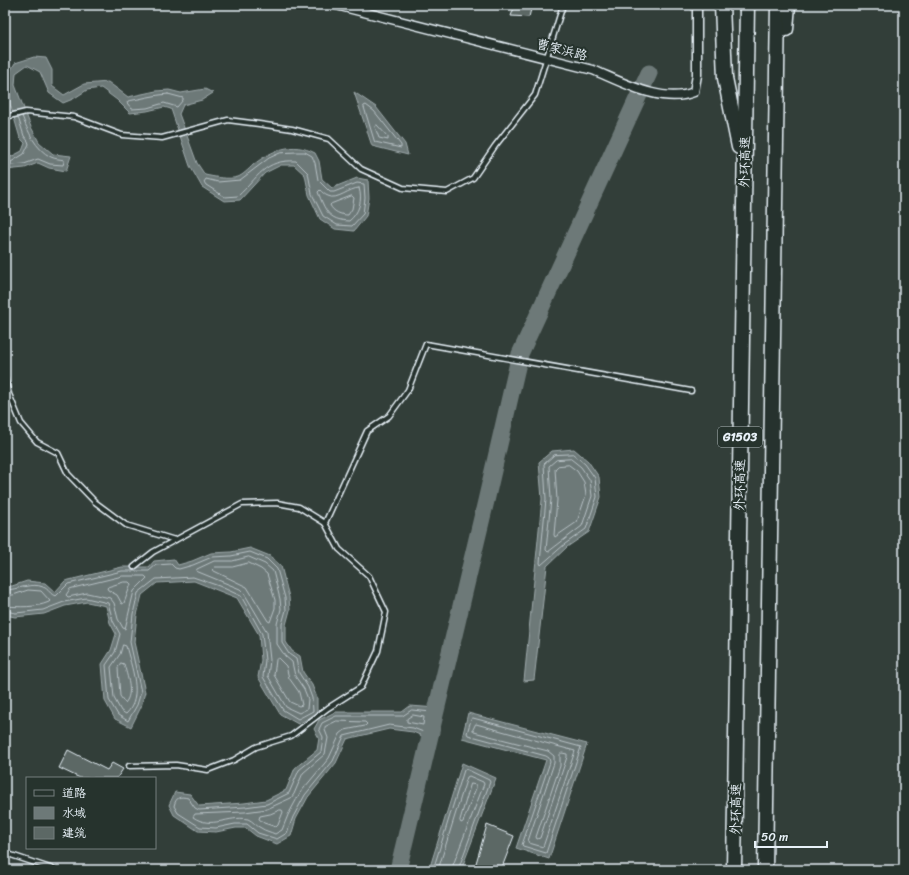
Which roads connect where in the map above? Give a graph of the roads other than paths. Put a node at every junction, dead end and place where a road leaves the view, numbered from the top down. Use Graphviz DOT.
graph roads {
  1 [pos="336,5"];
  2 [pos="563,5"];
  3 [pos="697,5"];
  4 [pos="722,5"];
  5 [pos="747,5"];
  6 [pos="778,5"];
  7 [pos="788,5"];
  8 [pos="547,58"];
  9 [pos="5,117"];
  10 [pos="744,174"];
  11 [pos="775,183"];
  12 [pos="5,379"];
  13 [pos="691,391"];
  14 [pos="325,522"];
  15 [pos="175,540"];
  16 [pos="134,567"];
  17 [pos="129,766"];
  18 [pos="5,853"];
  19 [pos="56,870"];
  20 [pos="734,870"];
  21 [pos="765,870"];
  1 -- 8 [label="street, 曹家浜路"];
  2 -- 8 [label="lane"];
  3 -- 8 [label="street, 曹家浜路"];
  4 -- 10 [label="highway"];
  5 -- 10 [label="highway, 外环高速 / G1503"];
  6 -- 11 [label="highway, G1503"];
  7 -- 11 [label="highway"];
  8 -- 9 [label="lane"];
  10 -- 20 [label="highway, 外环高速 / G1503"];
  11 -- 21 [label="highway, G1503"];
  12 -- 15 [label="lane"];
  13 -- 14 [label="lane"];
  14 -- 15 [label="lane"];
  14 -- 17 [label="lane"];
  15 -- 16 [label="lane"];
  18 -- 19 [label="lane"];
}
